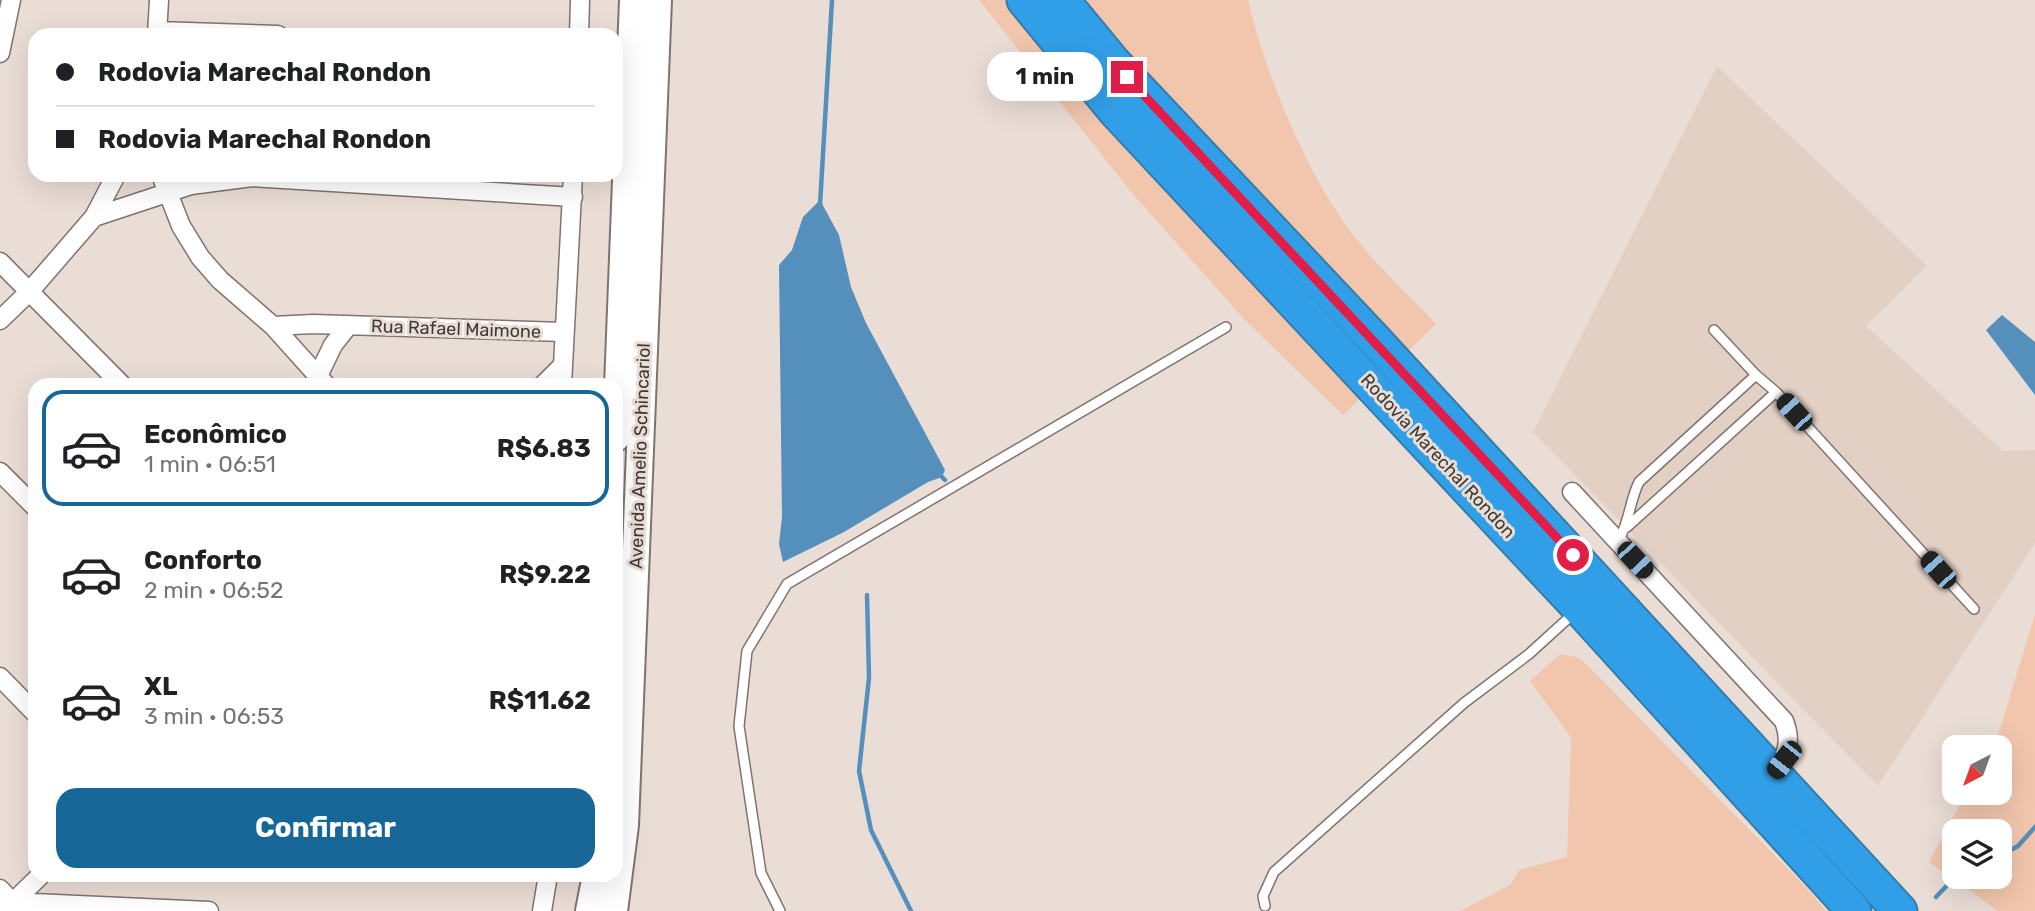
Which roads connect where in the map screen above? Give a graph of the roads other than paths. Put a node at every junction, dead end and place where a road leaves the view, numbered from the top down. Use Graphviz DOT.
graph roads {
  1 [pos="11,0"];
  2 [pos="159,0"];
  3 [pos="580,0"];
  4 [pos="633,0"];
  5 [pos="658,0"];
  6 [pos="1024,0"];
  7 [pos="1062,0"];
  8 [pos="157,28"];
  9 [pos="579,28"];
  10 [pos="0,52"];
  11 [pos="112,182"];
  12 [pos="165,182"];
  13 [pos="214,182"];
  14 [pos="332,182"];
  15 [pos="573,182"];
  16 [pos="169,194"];
  17 [pos="573,197"];
  18 [pos="94,216"];
  19 [pos="0,262"];
  20 [pos="29,292"];
  21 [pos="0,320"];
  22 [pos="273,326"];
  23 [pos="348,326"];
  24 [pos="1226,327"];
  25 [pos="1714,330"];
  26 [pos="564,332"];
  27 [pos="562,366"];
  28 [pos="1755,375"];
  29 [pos="115,378"];
  30 [pos="319,378"];
  31 [pos="323,378"];
  32 [pos="550,378"];
  33 [pos="562,378"];
  34 [pos="618,378"];
  35 [pos="1776,392"];
  36 [pos="0,472"];
  37 [pos="1572,492"];
  38 [pos="28,500"];
  39 [pos="1622,534"];
  40 [pos="1579,608"];
  41 [pos="1974,609"];
  42 [pos="0,677"];
  43 [pos="28,706"];
  44 [pos="1774,772"];
  45 [pos="623,841"];
  46 [pos="31,882"];
  47 [pos="547,882"];
  48 [pos="595,882"];
  49 [pos="618,882"];
  50 [pos="5,901"];
  51 [pos="1265,906"];
  52 [pos="1851,908"];
  53 [pos="209,911"];
  54 [pos="542,911"];
  55 [pos="589,911"];
  56 [pos="614,911"];
  57 [pos="780,911"];
  58 [pos="1900,911"];
  1 -- 10 [label="street"];
  2 -- 8 [label="street"];
  3 -- 9 [label="street"];
  4 -- 34 [label="main road, Avenida Amelio Schincariol"];
  5 -- 45 [label="main road, Avenida Amelio Schincariol"];
  6 -- 40 [label="highway, Rodovia Marechal Rondon"];
  7 -- 44 [label="highway, Rodovia Marechal Rondon"];
  11 -- 18 [label="street"];
  12 -- 16 [label="street"];
  13 -- 16 [label="street"];
  14 -- 17 [label="street"];
  15 -- 17 [label="street"];
  16 -- 18 [label="street"];
  16 -- 22 [label="street"];
  17 -- 26 [label="street"];
  18 -- 20 [label="street"];
  19 -- 20 [label="street"];
  20 -- 21 [label="street"];
  20 -- 29 [label="street"];
  22 -- 23 [label="street, Rua Rafael Maimone"];
  22 -- 30 [label="street"];
  23 -- 26 [label="street, Rua Rafael Maimone"];
  23 -- 31 [label="street, Rua Rafael Maimone"];
  24 -- 57 [label="lane"];
  25 -- 28 [label="lane"];
  26 -- 27 [label="street"];
  27 -- 32 [label="street"];
  27 -- 33 [label="street"];
  28 -- 35 [label="lane"];
  28 -- 39 [label="lane"];
  35 -- 39 [label="lane"];
  35 -- 41 [label="lane"];
  36 -- 38 [label="street"];
  37 -- 39 [label="street"];
  39 -- 44 [label="street"];
  40 -- 51 [label="lane"];
  40 -- 52 [label="highway, Rodovia Marechal Rondon"];
  42 -- 43 [label="street"];
  44 -- 58 [label="highway, Rodovia Marechal Rondon"];
  46 -- 50 [label="street"];
  47 -- 54 [label="street"];
  48 -- 55 [label="main road"];
  49 -- 56 [label="main road, Avenida Amelio Schincariol"];
  50 -- 53 [label="street"];
}
